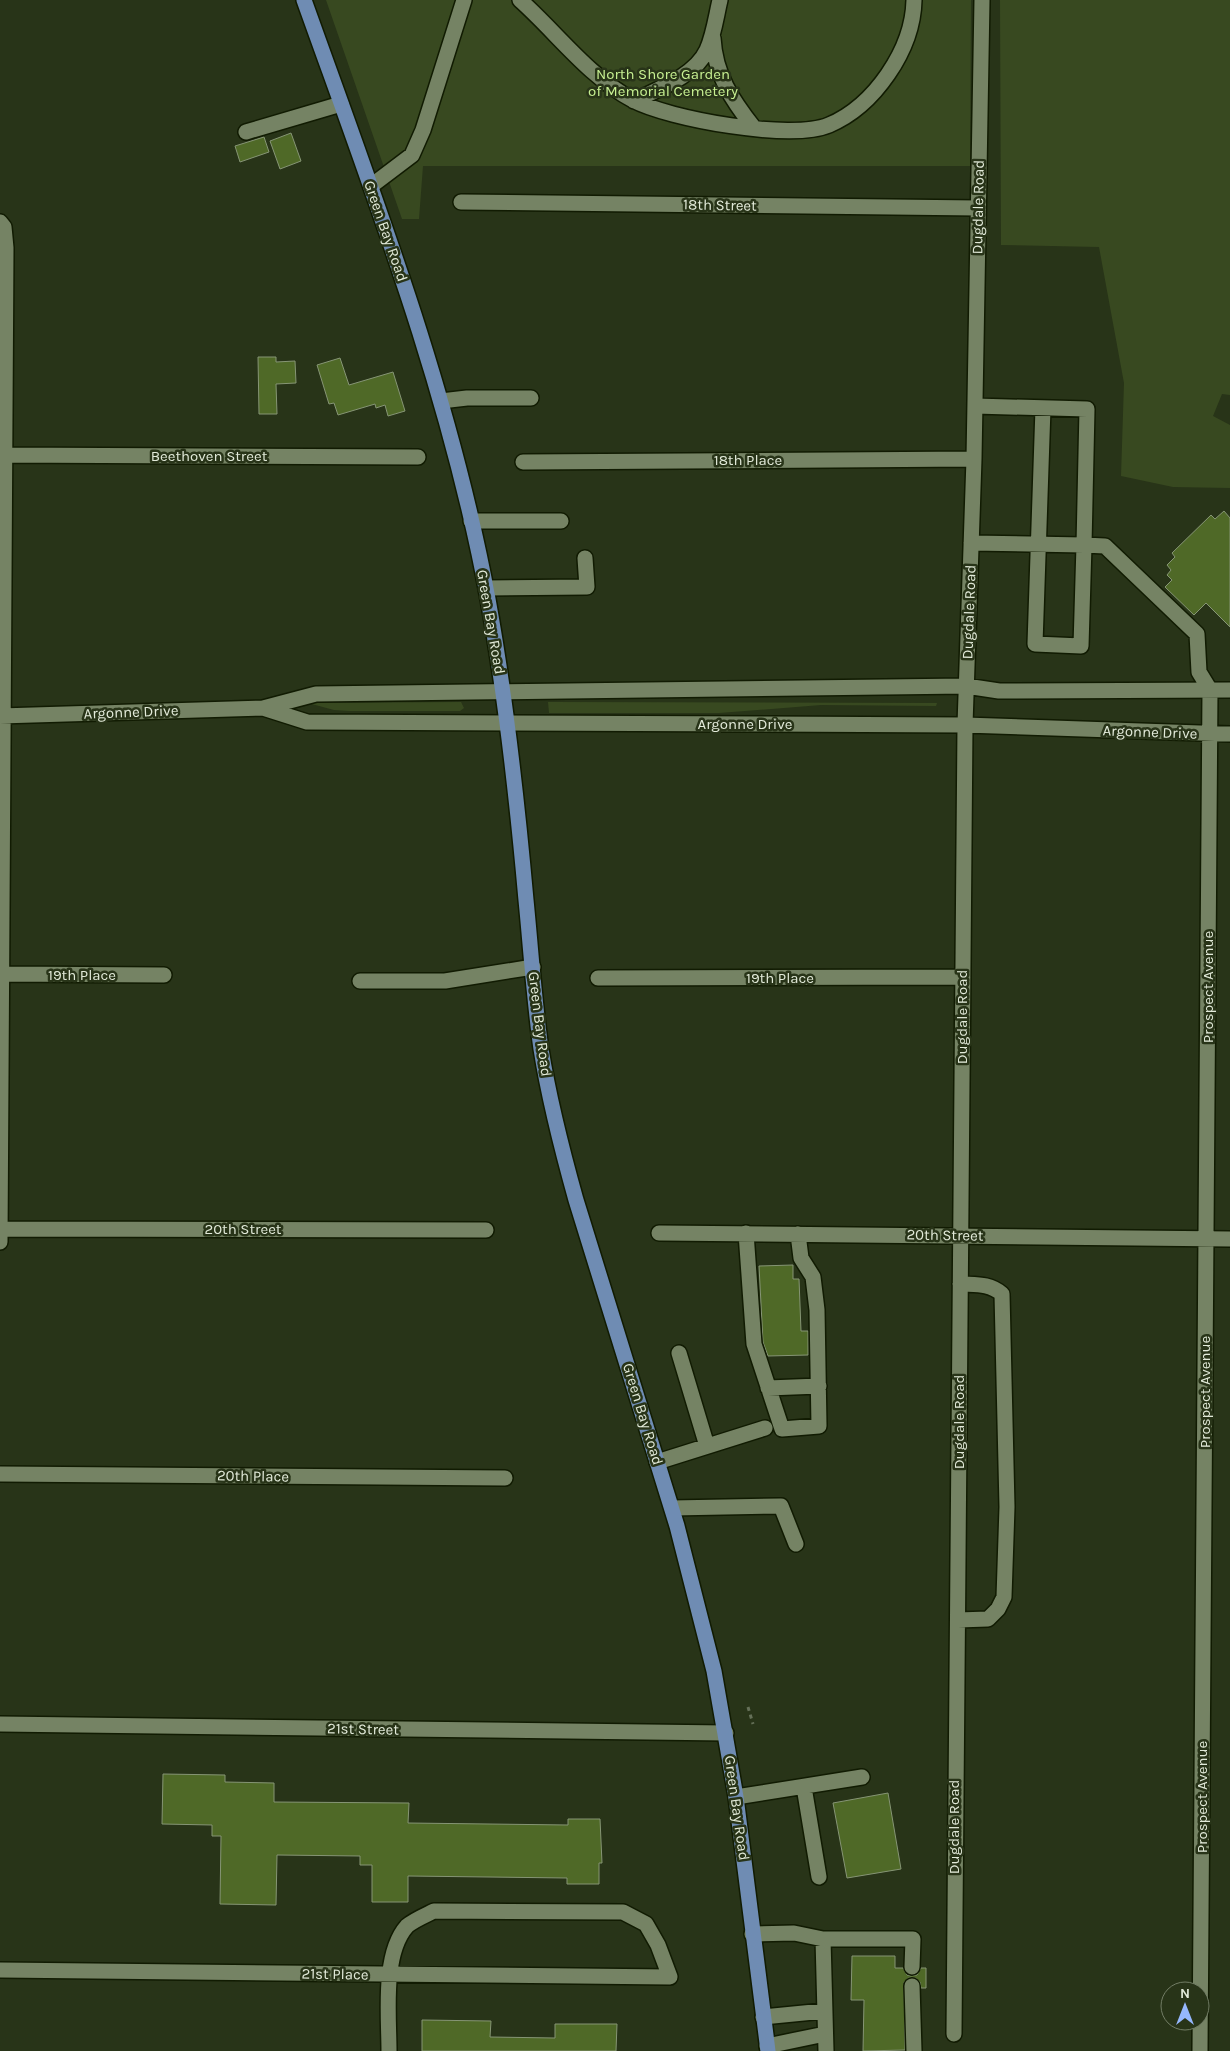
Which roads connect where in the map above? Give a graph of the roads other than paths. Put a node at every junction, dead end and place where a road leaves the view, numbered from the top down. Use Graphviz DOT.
graph roads {
  1 [pos="304,0"];
  2 [pos="464,0"];
  3 [pos="520,0"];
  4 [pos="720,0"];
  5 [pos="914,0"];
  6 [pos="982,0"];
  7 [pos="712,34"];
  8 [pos="634,101"];
  9 [pos="341,104"];
  10 [pos="754,128"];
  11 [pos="246,132"];
  12 [pos="371,186"];
  13 [pos="461,202"];
  14 [pos="978,208"];
  15 [pos="0,222"];
  16 [pos="530,398"];
  17 [pos="441,402"];
  18 [pos="975,406"];
  19 [pos="1043,408"];
  20 [pos="2,455"];
  21 [pos="418,457"];
  22 [pos="974,459"];
  23 [pos="523,462"];
  24 [pos="471,521"];
  25 [pos="561,521"];
  26 [pos="971,543"];
  27 [pos="1038,544"];
  28 [pos="1084,545"];
  29 [pos="585,558"];
  30 [pos="486,588"];
  31 [pos="966,686"];
  32 [pos="503,690"];
  33 [pos="1210,690"];
  34 [pos="1230,690"];
  35 [pos="263,708"];
  36 [pos="2,716"];
  37 [pos="507,722"];
  38 [pos="965,725"];
  39 [pos="1210,734"];
  40 [pos="1230,734"];
  41 [pos="533,967"];
  42 [pos="1,974"];
  43 [pos="164,975"];
  44 [pos="963,977"];
  45 [pos="598,978"];
  46 [pos="360,981"];
  47 [pos="0,1229"];
  48 [pos="486,1230"];
  49 [pos="659,1233"];
  50 [pos="746,1233"];
  51 [pos="798,1234"];
  52 [pos="961,1236"];
  53 [pos="1206,1238"];
  54 [pos="1230,1238"];
  55 [pos="0,1242"];
  56 [pos="960,1284"];
  57 [pos="679,1353"];
  58 [pos="819,1386"];
  59 [pos="768,1388"];
  60 [pos="765,1428"];
  61 [pos="706,1446"];
  62 [pos="657,1462"];
  63 [pos="0,1474"];
  64 [pos="505,1478"];
  65 [pos="672,1508"];
  66 [pos="796,1544"];
  67 [pos="958,1620"];
  68 [pos="0,1724"];
  69 [pos="726,1733"];
  70 [pos="862,1777"];
  71 [pos="804,1787"];
  72 [pos="736,1797"];
  73 [pos="819,1877"];
  74 [pos="752,1934"];
  75 [pos="823,1939"];
  76 [pos="912,1967"];
  77 [pos="0,1970"];
  78 [pos="390,1975"];
  79 [pos="912,1986"];
  80 [pos="824,2011"];
  81 [pos="763,2017"];
  82 [pos="825,2034"];
  83 [pos="954,2034"];
  84 [pos="768,2048"];
  85 [pos="389,2051"];
  86 [pos="826,2051"];
  87 [pos="914,2051"];
  88 [pos="1200,2051"];
  1 -- 9 [label="main road, Green Bay Road"];
  2 -- 12 [label="street"];
  3 -- 8 [label="street"];
  4 -- 7 [label="street"];
  5 -- 10 [label="street"];
  6 -- 14 [label="street, Dugdale Road"];
  7 -- 8 [label="street"];
  7 -- 10 [label="street"];
  8 -- 10 [label="street"];
  9 -- 11 [label="street"];
  9 -- 12 [label="main road, Green Bay Road"];
  12 -- 17 [label="main road, Green Bay Road"];
  13 -- 14 [label="street, 18th Street"];
  14 -- 18 [label="street, Dugdale Road"];
  15 -- 20 [label="street"];
  16 -- 17 [label="street"];
  17 -- 24 [label="main road, Green Bay Road"];
  18 -- 19 [label="street"];
  18 -- 22 [label="street, Dugdale Road"];
  19 -- 27 [label="street"];
  19 -- 28 [label="street"];
  20 -- 21 [label="street, Beethoven Street"];
  20 -- 36 [label="street"];
  22 -- 23 [label="street, 18th Place"];
  22 -- 26 [label="street, Dugdale Road"];
  24 -- 25 [label="street"];
  24 -- 30 [label="main road, Green Bay Road"];
  26 -- 27 [label="street"];
  26 -- 31 [label="street, Dugdale Road"];
  27 -- 28 [label="street"];
  27 -- 28 [label="street"];
  28 -- 33 [label="street"];
  29 -- 30 [label="street"];
  30 -- 32 [label="main road, Green Bay Road"];
  31 -- 32 [label="street, Argonne Drive"];
  31 -- 33 [label="street, Argonne Drive"];
  31 -- 38 [label="street, Dugdale Road"];
  32 -- 35 [label="street, Argonne Drive"];
  32 -- 37 [label="main road, Green Bay Road"];
  33 -- 34 [label="street, Argonne Drive"];
  33 -- 39 [label="street, Prospect Avenue"];
  35 -- 36 [label="street, Argonne Drive"];
  35 -- 37 [label="street, Argonne Drive"];
  36 -- 42 [label="street"];
  37 -- 38 [label="street, Argonne Drive"];
  37 -- 41 [label="main road, Green Bay Road"];
  38 -- 39 [label="street, Argonne Drive"];
  38 -- 44 [label="street, Dugdale Road"];
  39 -- 40 [label="street, Argonne Drive"];
  39 -- 53 [label="street, Prospect Avenue"];
  41 -- 46 [label="street"];
  41 -- 62 [label="main road, Green Bay Road"];
  42 -- 43 [label="street, 19th Place"];
  42 -- 47 [label="street"];
  44 -- 45 [label="street, 19th Place"];
  44 -- 52 [label="street, Dugdale Road"];
  47 -- 48 [label="street, 20th Street"];
  47 -- 55 [label="street"];
  49 -- 50 [label="street, 20th Street"];
  50 -- 51 [label="street, 20th Street"];
  50 -- 59 [label="street"];
  51 -- 52 [label="street, 20th Street"];
  51 -- 58 [label="street"];
  52 -- 53 [label="street, 20th Street"];
  52 -- 56 [label="street, Dugdale Road"];
  53 -- 54 [label="street, 20th Street"];
  53 -- 88 [label="street, Prospect Avenue"];
  56 -- 67 [label="street, Dugdale Road"];
  56 -- 67 [label="street"];
  57 -- 61 [label="street"];
  58 -- 59 [label="street"];
  58 -- 59 [label="street"];
  60 -- 61 [label="street"];
  61 -- 62 [label="street"];
  62 -- 65 [label="main road, Green Bay Road"];
  63 -- 64 [label="street, 20th Place"];
  65 -- 66 [label="street"];
  65 -- 69 [label="main road, Green Bay Road"];
  67 -- 83 [label="street, Dugdale Road"];
  68 -- 69 [label="street, 21st Street"];
  69 -- 72 [label="main road, Green Bay Road"];
  70 -- 71 [label="street"];
  71 -- 72 [label="street"];
  71 -- 73 [label="street"];
  72 -- 74 [label="main road, Green Bay Road"];
  74 -- 75 [label="street"];
  74 -- 81 [label="main road, Green Bay Road"];
  75 -- 76 [label="street"];
  75 -- 80 [label="street"];
  77 -- 78 [label="street, 21st Place"];
  78 -- 78 [label="street, 21st Place"];
  78 -- 85 [label="street"];
  79 -- 87 [label="street"];
  80 -- 81 [label="street"];
  80 -- 82 [label="street"];
  81 -- 84 [label="main road, Green Bay Road"];
  82 -- 84 [label="street"];
  82 -- 86 [label="street"];
}
